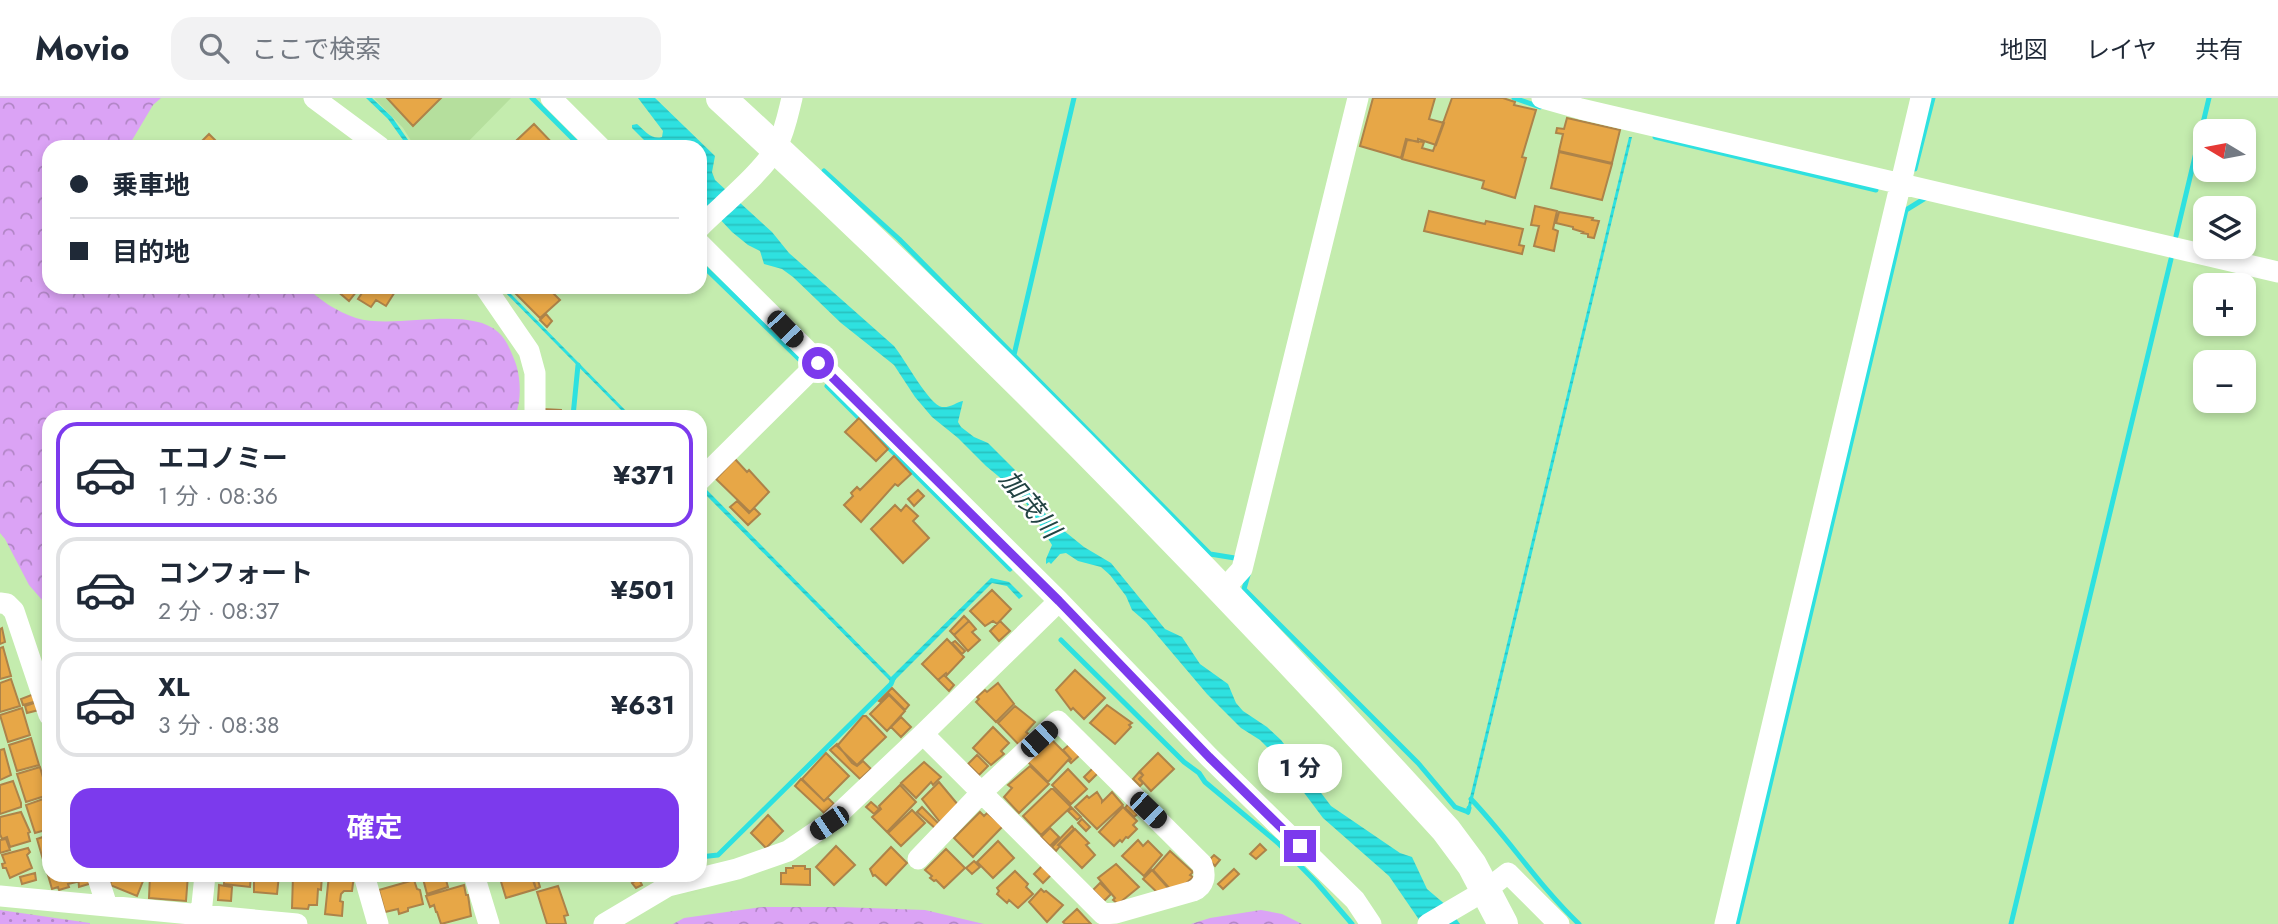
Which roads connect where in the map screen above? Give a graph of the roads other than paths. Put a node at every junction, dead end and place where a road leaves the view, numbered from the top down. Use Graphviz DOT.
graph roads {
  1 [pos="314,98"];
  2 [pos="551,98"];
  3 [pos="721,98"];
  4 [pos="792,98"];
  5 [pos="1358,98"];
  6 [pos="1542,98"];
  7 [pos="1922,98"];
  8 [pos="1583,104"];
  9 [pos="371,140"];
  10 [pos="593,140"];
  11 [pos="769,157"];
  12 [pos="1901,184"];
  13 [pos="707,225"];
  14 [pos="707,239"];
  15 [pos="2278,272"];
  16 [pos="497,294"];
  17 [pos="818,363"];
  18 [pos="536,410"];
  19 [pos="707,473"];
  20 [pos="1222,591"];
  21 [pos="1059,601"];
  22 [pos="0,603"];
  23 [pos="42,694"];
  24 [pos="923,734"];
  25 [pos="982,792"];
  26 [pos="918,859"];
  27 [pos="707,876"];
  28 [pos="99,882"];
  29 [pos="204,882"];
  30 [pos="366,882"];
  31 [pos="476,882"];
  32 [pos="684,882"];
  33 [pos="1486,890"];
  34 [pos="0,896"];
  35 [pos="107,906"];
  36 [pos="201,914"];
  37 [pos="297,924"];
  38 [pos="378,924"];
  39 [pos="489,924"];
  40 [pos="604,924"];
  41 [pos="1371,924"];
  42 [pos="1428,924"];
  43 [pos="1503,924"];
  44 [pos="1559,924"];
  45 [pos="1725,924"];
  1 -- 9 [label="street"];
  2 -- 10 [label="street"];
  3 -- 11 [label="street"];
  4 -- 11 [label="street"];
  5 -- 20 [label="street"];
  6 -- 8 [label="street"];
  7 -- 12 [label="street"];
  8 -- 12 [label="street"];
  11 -- 13 [label="street"];
  11 -- 20 [label="street"];
  12 -- 15 [label="street"];
  12 -- 45 [label="street"];
  14 -- 17 [label="street"];
  16 -- 18 [label="street"];
  17 -- 19 [label="street"];
  17 -- 21 [label="street"];
  20 -- 33 [label="street"];
  21 -- 24 [label="street"];
  21 -- 41 [label="street"];
  22 -- 23 [label="street"];
  24 -- 25 [label="street"];
  24 -- 27 [label="street"];
  25 -- 25 [label="street"];
  25 -- 26 [label="street"];
  28 -- 35 [label="street"];
  29 -- 36 [label="street"];
  30 -- 38 [label="street"];
  31 -- 39 [label="street"];
  32 -- 40 [label="street"];
  33 -- 42 [label="street"];
  33 -- 43 [label="street"];
  33 -- 44 [label="street"];
  34 -- 35 [label="street"];
  35 -- 36 [label="street"];
  36 -- 37 [label="street"];
}
